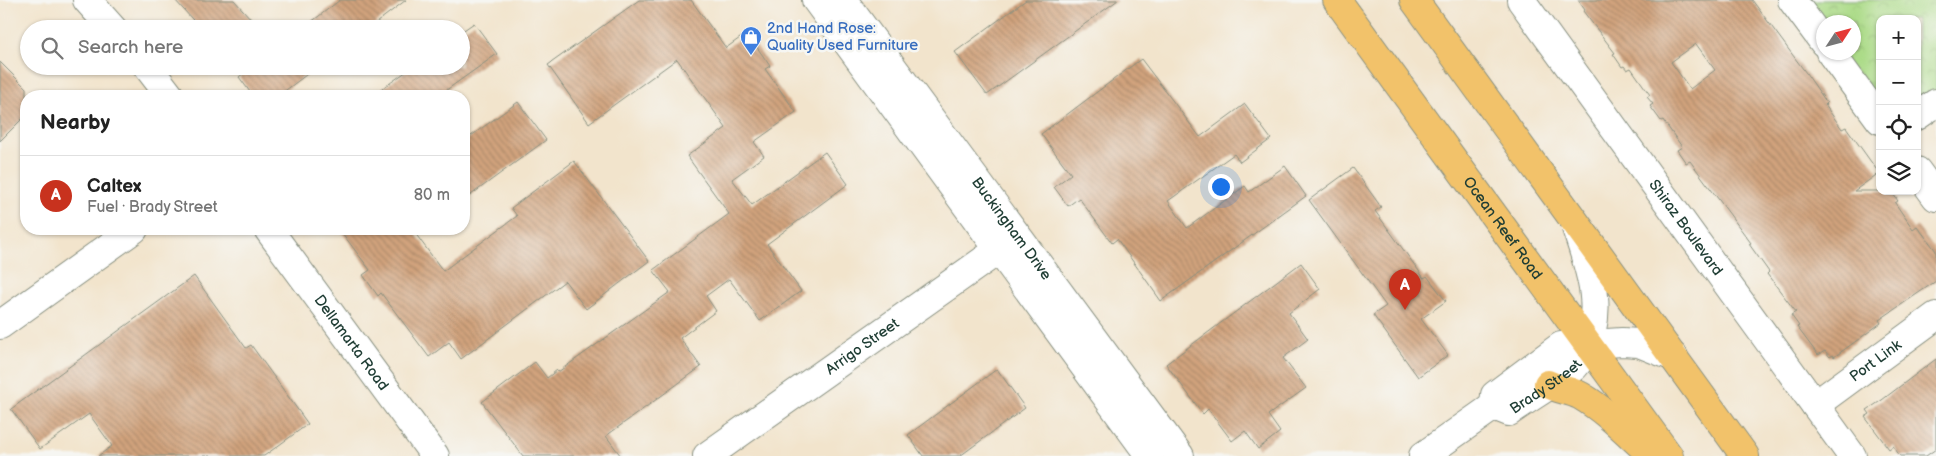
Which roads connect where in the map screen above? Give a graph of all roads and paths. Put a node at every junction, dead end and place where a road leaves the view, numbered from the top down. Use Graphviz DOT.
graph roads {
  1 [pos="87,0"];
  2 [pos="816,0"];
  3 [pos="844,0"];
  4 [pos="1337,0"];
  5 [pos="1414,0"];
  6 [pos="1521,0"];
  7 [pos="1792,0"];
  8 [pos="105,20"];
  9 [pos="1816,32"];
  10 [pos="1836,60"];
  11 [pos="154,75"];
  12 [pos="165,90"];
  13 [pos="1936,102"];
  14 [pos="1921,113"];
  15 [pos="1876,115"];
  16 [pos="1921,176"];
  17 [pos="1936,197"];
  18 [pos="1571,215"];
  19 [pos="126,235"];
  20 [pos="272,235"];
  21 [pos="1008,243"];
  22 [pos="1936,316"];
  23 [pos="0,325"];
  24 [pos="1588,344"];
  25 [pos="1674,357"];
  26 [pos="1548,384"];
  27 [pos="1815,405"];
  28 [pos="1494,406"];
  29 [pos="436,456"];
  30 [pos="707,456"];
  31 [pos="1150,456"];
  32 [pos="1180,456"];
  33 [pos="1423,456"];
  34 [pos="1653,456"];
  35 [pos="1669,456"];
  36 [pos="1745,456"];
  37 [pos="1852,456"];
  1 -- 8 [label="street"];
  2 -- 21 [label="street, Buckingham Drive"];
  3 -- 21 [label="street, Buckingham Drive"];
  4 -- 24 [label="main road, Ocean Reef Road"];
  5 -- 18 [label="main road"];
  6 -- 27 [label="street, Shiraz Boulevard"];
  7 -- 9 [label="street"];
  10 -- 15 [label="street"];
  11 -- 12 [label="street"];
  13 -- 14 [label="street"];
  16 -- 17 [label="street"];
  18 -- 24 [label="street, Brady Street"];
  18 -- 25 [label="main road"];
  19 -- 23 [label="street"];
  20 -- 29 [label="street, Dellamarta Road"];
  21 -- 30 [label="street, Arrigo Street"];
  21 -- 31 [label="street, Buckingham Drive"];
  21 -- 32 [label="street, Buckingham Drive"];
  22 -- 27 [label="street, Port Link"];
  24 -- 25 [label="street, Brady Street"];
  24 -- 26 [label="street, Brady Street"];
  24 -- 28 [label="street, Brady Street"];
  24 -- 35 [label="main road, Ocean Reef Road"];
  25 -- 36 [label="main road"];
  26 -- 28 [label="street, Brady Street"];
  26 -- 34 [label="main road"];
  27 -- 37 [label="street, Shiraz Boulevard"];
  28 -- 33 [label="street, Brady Street"];
}
